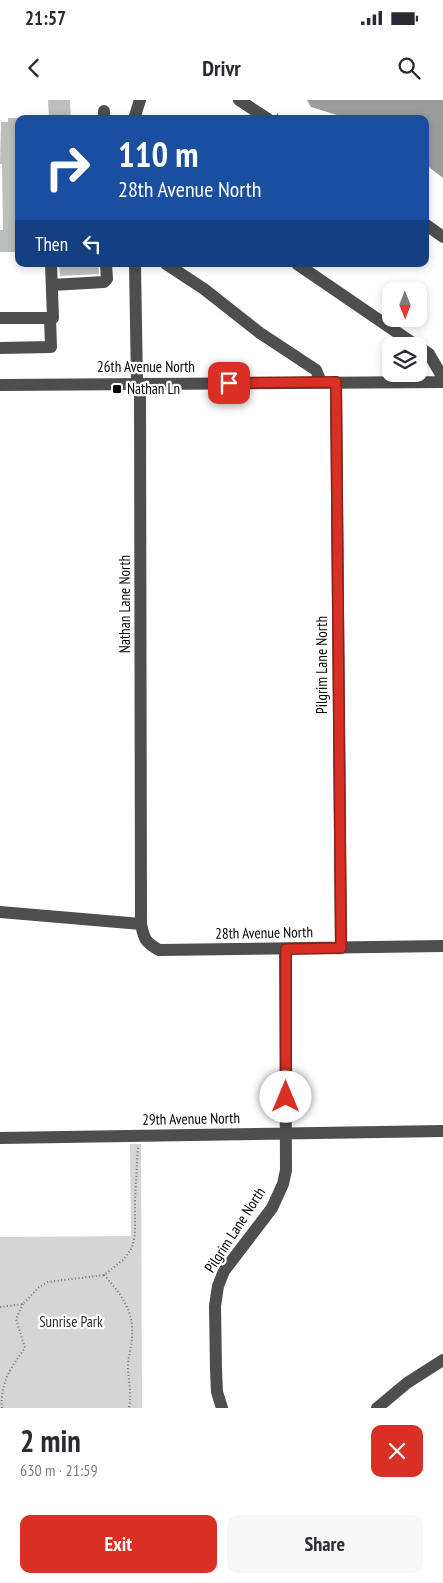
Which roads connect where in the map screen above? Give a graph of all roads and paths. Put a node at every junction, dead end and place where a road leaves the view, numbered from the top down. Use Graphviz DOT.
graph roads {
  1 [pos="140,100"];
  2 [pos="240,100"];
  3 [pos="135,115"];
  4 [pos="262,115"];
  5 [pos="429,227"];
  6 [pos="443,237"];
  7 [pos="51,267"];
  8 [pos="106,267"];
  9 [pos="135,267"];
  10 [pos="171,267"];
  11 [pos="301,267"];
  12 [pos="52,285"];
  13 [pos="0,318"];
  14 [pos="50,318"];
  15 [pos="403,337"];
  16 [pos="0,348"];
  17 [pos="427,353"];
  18 [pos="443,378"];
  19 [pos="321,382"];
  20 [pos="336,382"];
  21 [pos="443,382"];
  22 [pos="137,384"];
  23 [pos="0,385"];
  24 [pos="0,912"];
  25 [pos="141,924"];
  26 [pos="148,944"];
  27 [pos="443,946"];
  28 [pos="341,948"];
  29 [pos="286,949"];
  30 [pos="443,1131"];
  31 [pos="287,1134"];
  32 [pos="139,1136"];
  33 [pos="0,1138"];
  34 [pos="104,1275"];
  35 [pos="23,1304"];
  36 [pos="0,1307"];
  37 [pos="443,1360"];
  38 [pos="2,1408"];
  39 [pos="129,1408"];
  40 [pos="222,1408"];
  41 [pos="377,1408"];
  1 -- 3 [label="street"];
  2 -- 4 [label="street"];
  5 -- 6 [label="street"];
  7 -- 12 [label="street"];
  8 -- 12 [label="street"];
  9 -- 22 [label="street, Nathan Lane North"];
  10 -- 19 [label="street"];
  11 -- 15 [label="street"];
  12 -- 14 [label="street"];
  13 -- 14 [label="street"];
  14 -- 16 [label="street"];
  17 -- 18 [label="street"];
  19 -- 20 [label="street, 26th Avenue North"];
  19 -- 22 [label="street, 26th Avenue North"];
  20 -- 21 [label="street, 26th Avenue North"];
  20 -- 28 [label="street, Pilgrim Lane North"];
  22 -- 23 [label="street, 26th Avenue North"];
  22 -- 25 [label="street, Nathan Lane North"];
  24 -- 25 [label="street"];
  25 -- 26 [label="street, Nathan Lane North"];
  26 -- 29 [label="street, 28th Avenue North"];
  27 -- 28 [label="street, 28th Avenue North"];
  28 -- 29 [label="street, 28th Avenue North"];
  29 -- 31 [label="street, Pilgrim Lane North"];
  30 -- 31 [label="street, 29th Avenue North"];
  31 -- 32 [label="street, 29th Avenue North"];
  31 -- 40 [label="street, Pilgrim Lane North"];
  32 -- 33 [label="street, 29th Avenue North"];
  32 -- 34 [label="path"];
  34 -- 35 [label="path"];
  34 -- 39 [label="path"];
  35 -- 36 [label="path"];
  35 -- 38 [label="path"];
  37 -- 41 [label="street"];
}
